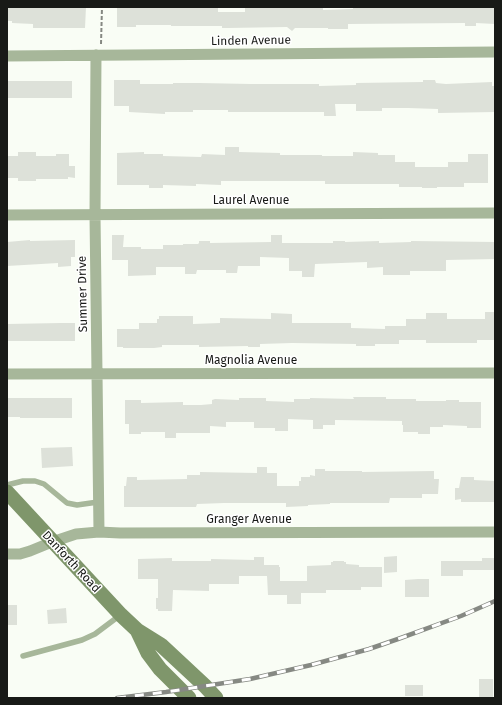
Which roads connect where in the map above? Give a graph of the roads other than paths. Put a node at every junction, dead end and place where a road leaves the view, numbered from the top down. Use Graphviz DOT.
graph roads {
  1 [pos="495,52"];
  2 [pos="96,55"];
  3 [pos="7,56"];
  4 [pos="495,213"];
  5 [pos="7,215"];
  6 [pos="95,215"];
  7 [pos="495,373"];
  8 [pos="7,374"];
  9 [pos="97,374"];
  10 [pos="7,485"];
  11 [pos="7,492"];
  12 [pos="98,502"];
  13 [pos="99,532"];
  14 [pos="495,532"];
  15 [pos="52,542"];
  16 [pos="7,554"];
  17 [pos="121,615"];
  18 [pos="137,630"];
  19 [pos="23,656"];
  20 [pos="189,698"];
  21 [pos="216,698"];
  1 -- 2 [label="street, Linden Avenue"];
  2 -- 3 [label="street, Linden Avenue"];
  2 -- 6 [label="street, Summer Drive"];
  4 -- 6 [label="street, Laurel Avenue"];
  5 -- 6 [label="street, Laurel Avenue"];
  6 -- 9 [label="street, Summer Drive"];
  7 -- 9 [label="street, Magnolia Avenue"];
  8 -- 9 [label="street, Magnolia Avenue"];
  9 -- 12 [label="street, Summer Drive"];
  10 -- 12 [label="lane"];
  11 -- 15 [label="main road, Danforth Road"];
  12 -- 13 [label="street, Summer Drive"];
  13 -- 14 [label="street, Granger Avenue"];
  13 -- 15 [label="street, Granger Avenue"];
  15 -- 16 [label="street, Granger Avenue"];
  15 -- 17 [label="main road, Danforth Road"];
  17 -- 18 [label="main road, Danforth Road"];
  17 -- 19 [label="lane"];
  18 -- 20 [label="main road, Danforth Road"];
  18 -- 21 [label="main road, Danforth Road"];
}
